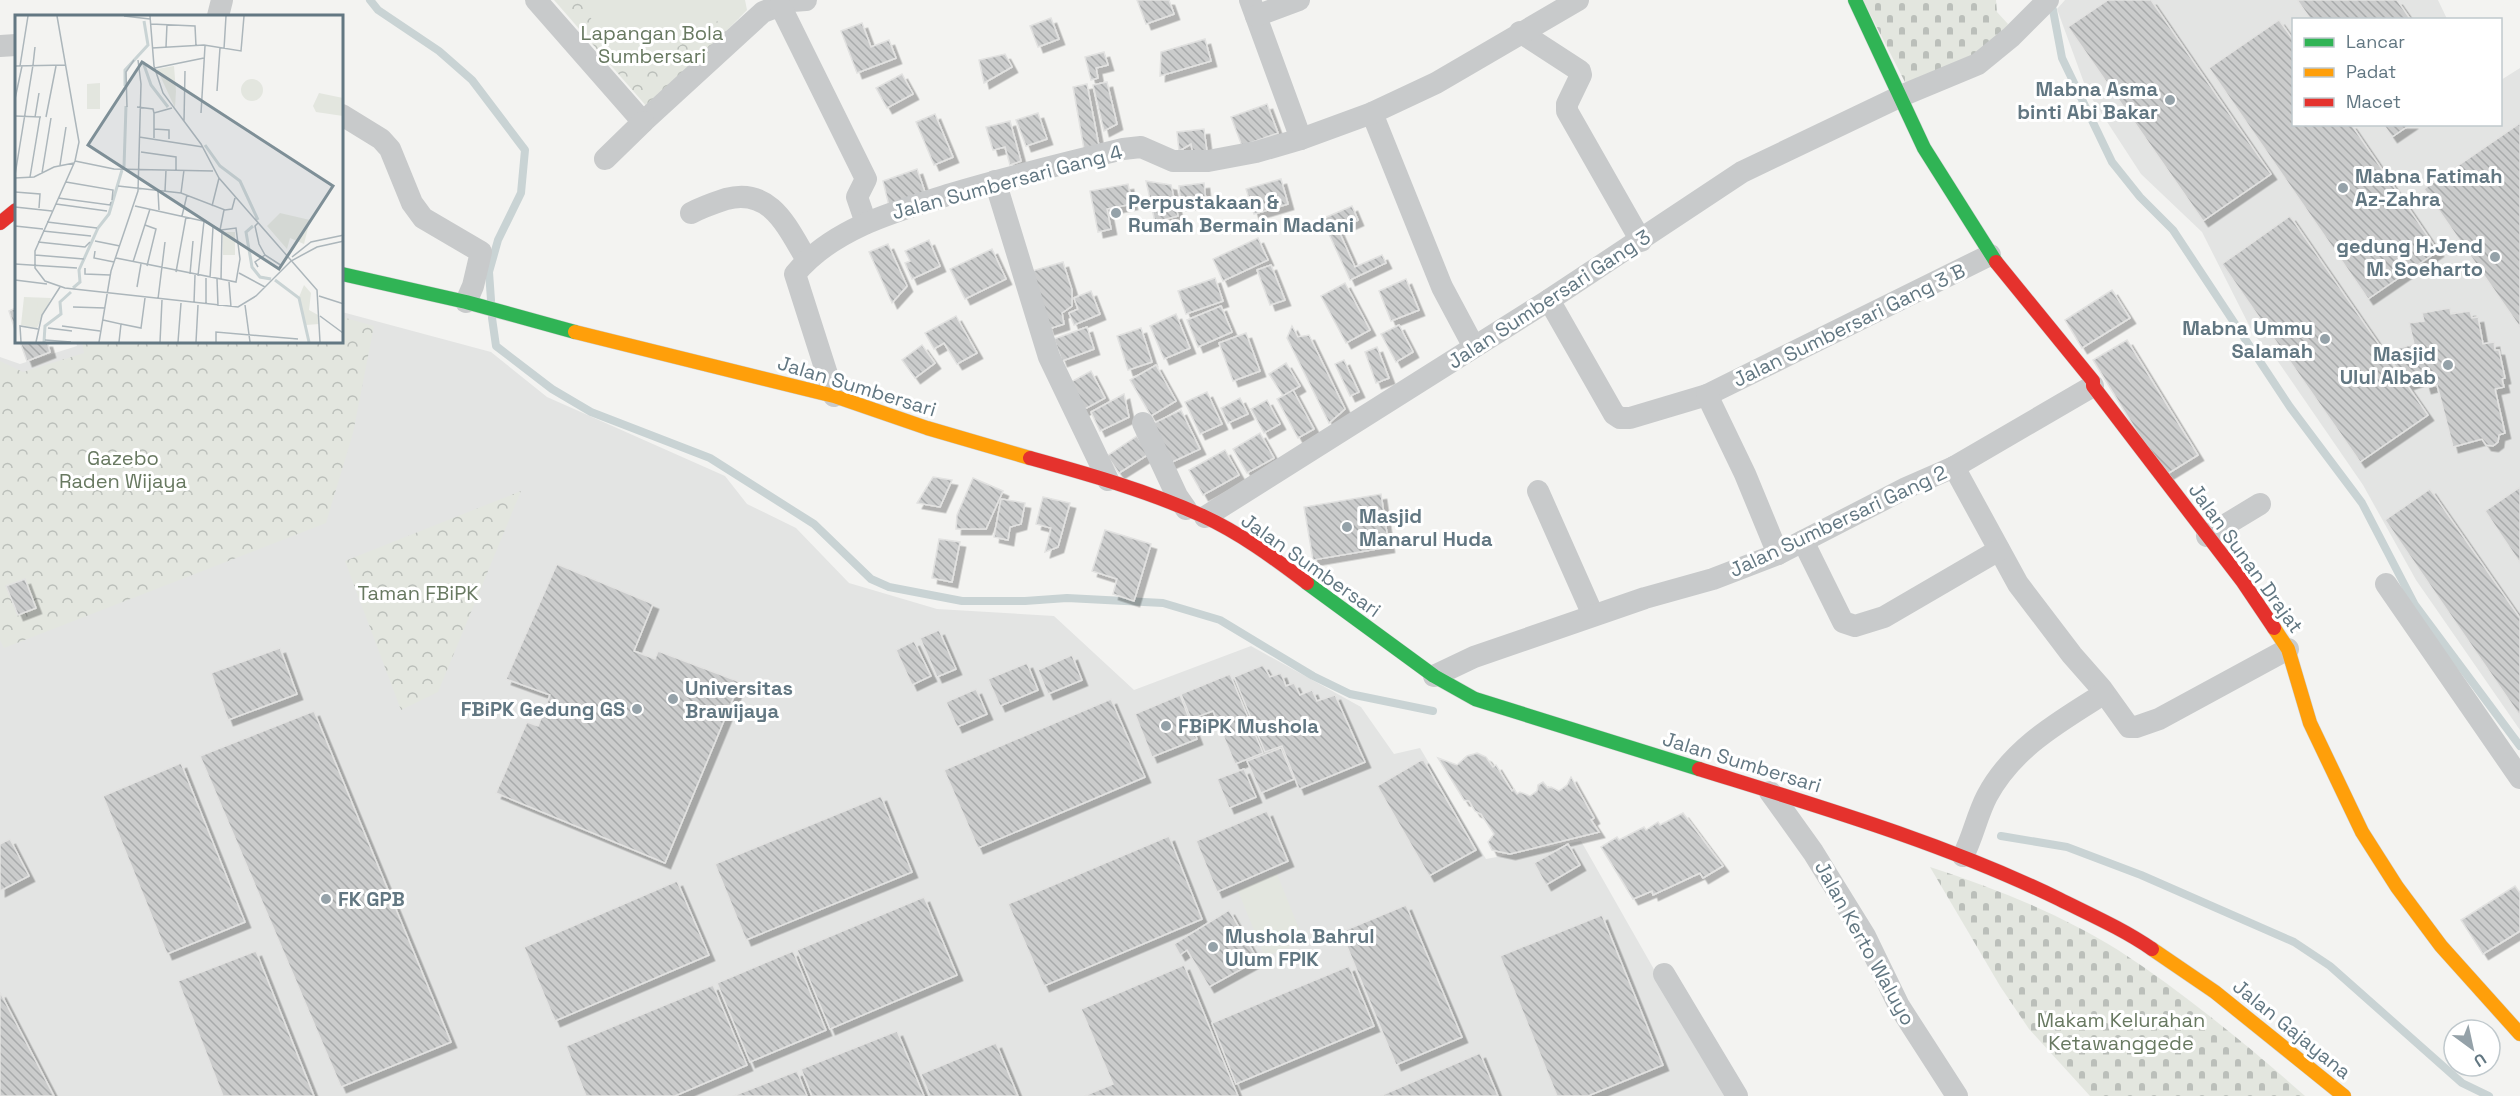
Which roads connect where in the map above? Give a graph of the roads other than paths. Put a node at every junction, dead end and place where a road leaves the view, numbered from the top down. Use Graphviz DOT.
graph roads {
  1 [pos="222,0"];
  2 [pos="536,0"];
  3 [pos="806,0"];
  4 [pos="1299,0"];
  5 [pos="1578,0"];
  6 [pos="1854,0"];
  7 [pos="2048,0"];
  8 [pos="766,6"];
  9 [pos="1253,8"];
  10 [pos="218,15"];
  11 [pos="1520,32"];
  12 [pos="15,45"];
  13 [pos="0,46"];
  14 [pos="1900,96"];
  15 [pos="1372,113"];
  16 [pos="344,116"];
  17 [pos="643,122"];
  18 [pos="1301,139"];
  19 [pos="604,159"];
  20 [pos="995,181"];
  21 [pos="0,200"];
  22 [pos="15,205"];
  23 [pos="15,211"];
  24 [pos="691,213"];
  25 [pos="0,223"];
  26 [pos="866,224"];
  27 [pos="1641,241"];
  28 [pos="1990,255"];
  29 [pos="807,260"];
  30 [pos="344,274"];
  31 [pos="1549,300"];
  32 [pos="472,304"];
  33 [pos="1474,347"];
  34 [pos="2093,386"];
  35 [pos="1707,395"];
  36 [pos="834,396"];
  37 [pos="1143,423"];
  38 [pos="1954,467"];
  39 [pos="1108,480"];
  40 [pos="1538,491"];
  41 [pos="2260,504"];
  42 [pos="1196,513"];
  43 [pos="2207,536"];
  44 [pos="1803,541"];
  45 [pos="1999,550"];
  46 [pos="1778,554"];
  47 [pos="2386,584"];
  48 [pos="1593,615"];
  49 [pos="2288,649"];
  50 [pos="1439,673"];
  51 [pos="2103,692"];
  52 [pos="2520,778"];
  53 [pos="1770,792"];
  54 [pos="1967,847"];
  55 [pos="1664,974"];
  56 [pos="2215,992"];
  57 [pos="2520,1034"];
  58 [pos="1737,1096"];
  59 [pos="1957,1096"];
  60 [pos="2344,1096"];
  1 -- 10 [label="street"];
  2 -- 17 [label="street"];
  3 -- 8 [label="street"];
  4 -- 9 [label="street"];
  5 -- 11 [label="street, Jalan Sumbersari Gang 4"];
  6 -- 14 [label="main road"];
  7 -- 14 [label="street, Jalan Sumbersari Gang 3"];
  8 -- 17 [label="street"];
  8 -- 26 [label="street"];
  9 -- 18 [label="street"];
  11 -- 15 [label="street, Jalan Sumbersari Gang 4"];
  11 -- 27 [label="street"];
  12 -- 13 [label="street"];
  14 -- 27 [label="street, Jalan Sumbersari Gang 3"];
  14 -- 28 [label="main road"];
  15 -- 18 [label="street, Jalan Sumbersari Gang 4"];
  15 -- 33 [label="street"];
  16 -- 32 [label="street"];
  17 -- 19 [label="street"];
  18 -- 20 [label="street, Jalan Sumbersari Gang 4"];
  20 -- 26 [label="street, Jalan Sumbersari Gang 4"];
  20 -- 39 [label="street"];
  21 -- 22 [label="main road"];
  23 -- 25 [label="main road"];
  24 -- 29 [label="street"];
  26 -- 29 [label="street, Jalan Sumbersari Gang 4"];
  27 -- 31 [label="street, Jalan Sumbersari Gang 3"];
  28 -- 34 [label="main road"];
  28 -- 35 [label="street, Jalan Sumbersari Gang 3 B"];
  29 -- 36 [label="street"];
  30 -- 32 [label="main road, Jalan Sumbersari"];
  31 -- 33 [label="street, Jalan Sumbersari Gang 3"];
  31 -- 35 [label="street, Jalan Sumbersari Gang 3 B"];
  32 -- 36 [label="main road, Jalan Sumbersari"];
  33 -- 42 [label="street, Jalan Sumbersari Gang 3"];
  34 -- 38 [label="street, Jalan Sumbersari Gang 2"];
  34 -- 43 [label="main road, Jalan Sunan Drajat"];
  35 -- 46 [label="street"];
  36 -- 39 [label="main road, Jalan Sumbersari"];
  37 -- 42 [label="street"];
  38 -- 44 [label="street, Jalan Sumbersari Gang 2"];
  38 -- 45 [label="street"];
  39 -- 42 [label="main road, Jalan Sumbersari"];
  40 -- 48 [label="street"];
  41 -- 43 [label="street"];
  42 -- 50 [label="main road, Jalan Sumbersari"];
  43 -- 49 [label="main road, Jalan Sunan Drajat"];
  44 -- 45 [label="street"];
  44 -- 46 [label="street, Jalan Sumbersari Gang 2"];
  45 -- 51 [label="street"];
  46 -- 48 [label="street, Jalan Sumbersari Gang 2"];
  47 -- 52 [label="street"];
  48 -- 50 [label="street, Jalan Sumbersari Gang 2"];
  49 -- 51 [label="street"];
  49 -- 57 [label="main road, Jalan Sunan Drajat"];
  50 -- 53 [label="main road, Jalan Sumbersari"];
  51 -- 54 [label="street"];
  53 -- 54 [label="main road, Jalan Sumbersari"];
  53 -- 59 [label="street, Jalan Kerto Waluyo"];
  54 -- 56 [label="main road, Jalan Sumbersari"];
  55 -- 58 [label="street"];
  56 -- 60 [label="main road, Jalan Gajayana"];
}
